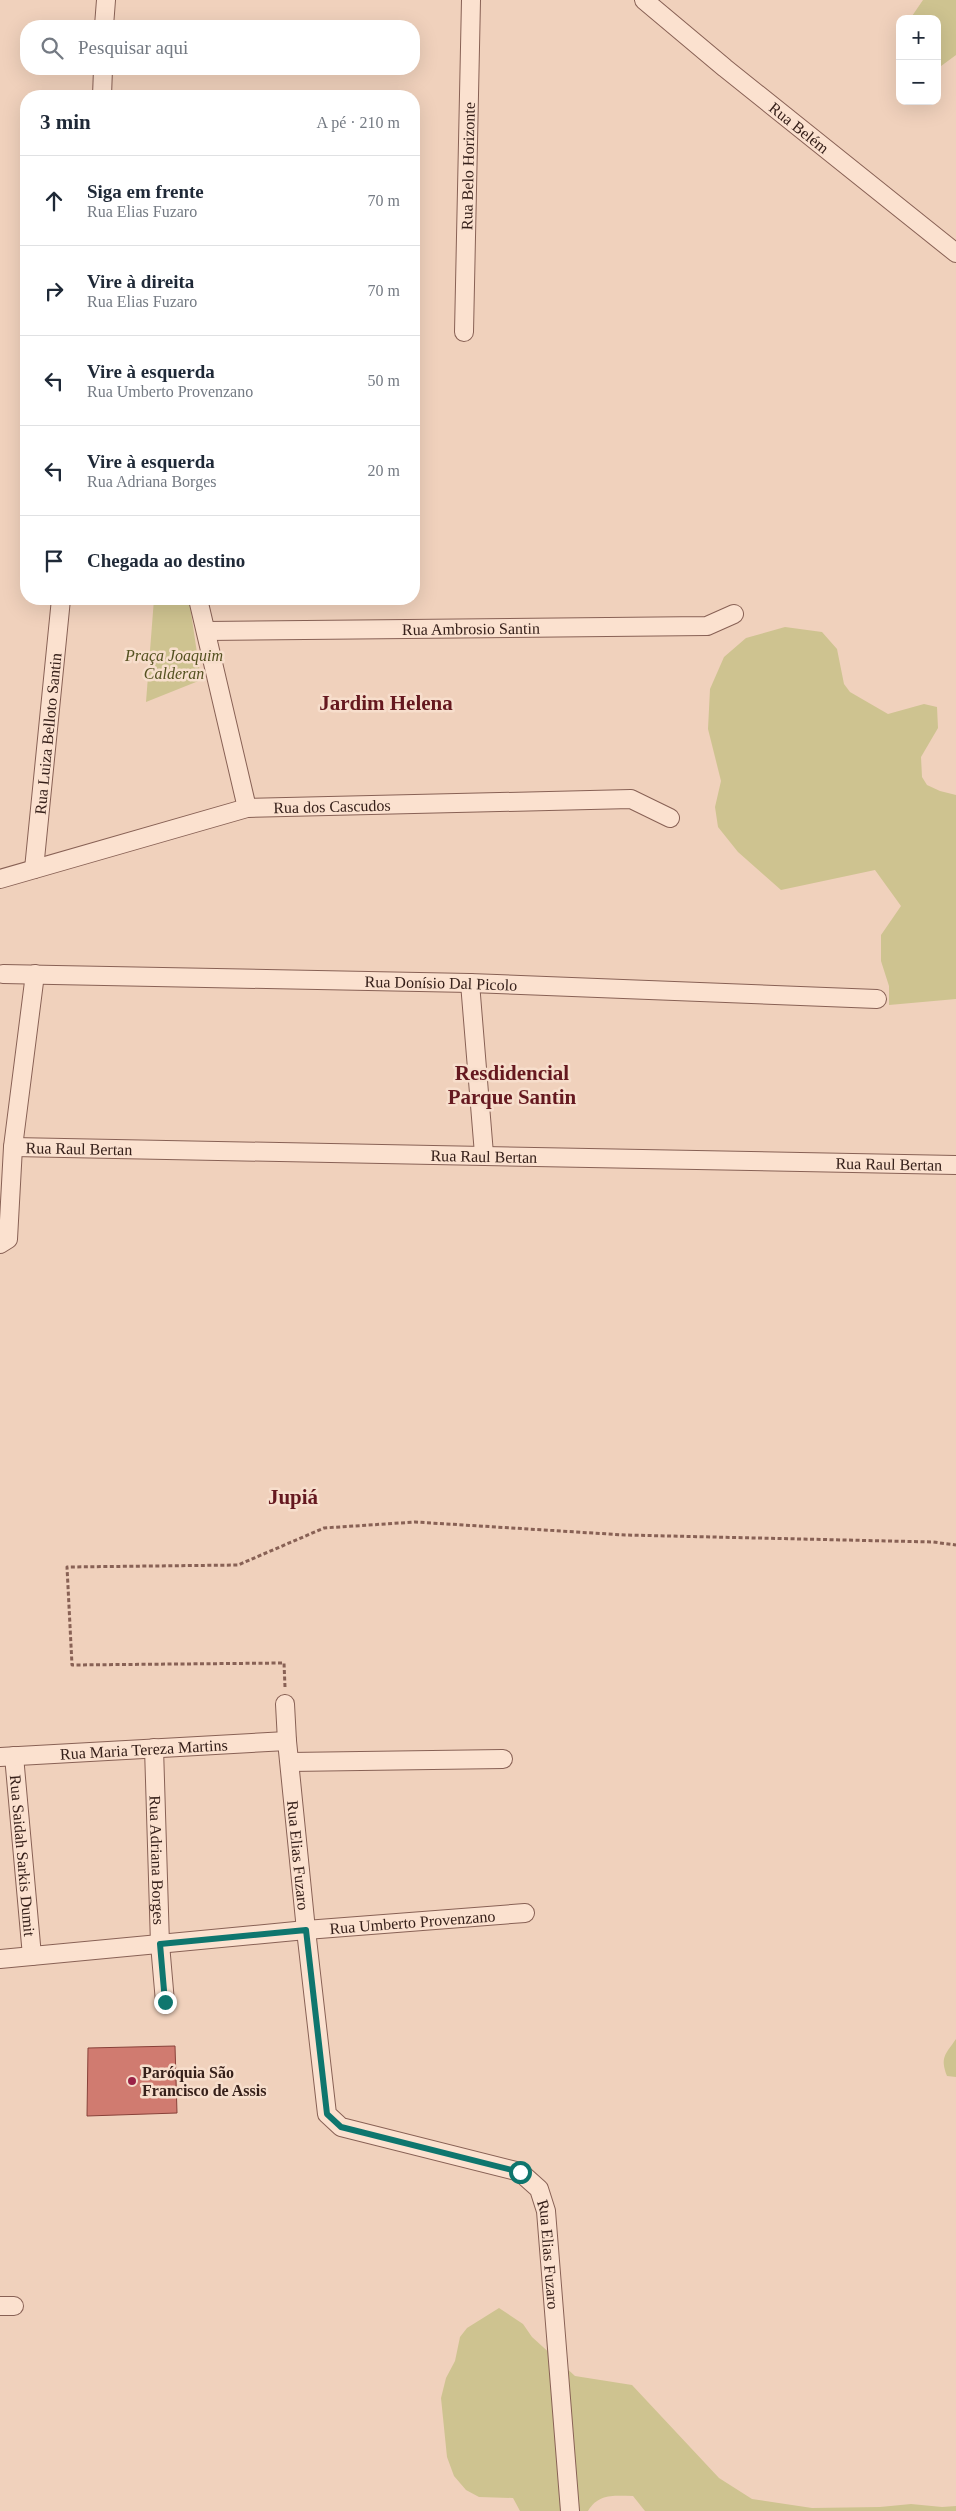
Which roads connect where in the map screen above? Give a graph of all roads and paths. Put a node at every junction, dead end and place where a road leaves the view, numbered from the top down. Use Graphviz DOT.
graph roads {
  1 [pos="106,0"];
  2 [pos="471,0"];
  3 [pos="644,0"];
  4 [pos="104,20"];
  5 [pos="103,75"];
  6 [pos="102,90"];
  7 [pos="956,253"];
  8 [pos="464,332"];
  9 [pos="60,605"];
  10 [pos="200,605"];
  11 [pos="734,614"];
  12 [pos="206,631"];
  13 [pos="247,808"];
  14 [pos="670,818"];
  15 [pos="34,869"];
  16 [pos="0,879"];
  17 [pos="3,974"];
  18 [pos="35,974"];
  19 [pos="470,983"];
  20 [pos="876,999"];
  21 [pos="13,1147"];
  22 [pos="484,1154"];
  23 [pos="956,1165"];
  24 [pos="4,1242"];
  25 [pos="956,1545"];
  26 [pos="286,1704"];
  27 [pos="287,1742"];
  28 [pos="154,1748"];
  29 [pos="7,1756"];
  30 [pos="502,1759"];
  31 [pos="290,1762"];
  32 [pos="525,1913"];
  33 [pos="306,1930"];
  34 [pos="160,1944"];
  35 [pos="32,1956"];
  36 [pos="0,1959"];
  37 [pos="165,2002"];
  38 [pos="570,2511"];
  1 -- 4 [label="street"];
  2 -- 8 [label="street, Rua Belo Horizonte"];
  3 -- 7 [label="street, Rua Belém"];
  5 -- 6 [label="street"];
  9 -- 15 [label="street, Rua Luiza Belloto Santin"];
  10 -- 12 [label="street"];
  11 -- 12 [label="street, Rua Ambrosio Santin"];
  12 -- 13 [label="street"];
  13 -- 14 [label="street, Rua dos Cascudos"];
  13 -- 15 [label="street, Rua dos Cascudos"];
  15 -- 16 [label="street, Rua dos Cascudos"];
  17 -- 18 [label="street, Rua Donísio Dal Picolo"];
  18 -- 19 [label="street, Rua Donísio Dal Picolo"];
  18 -- 21 [label="street"];
  19 -- 20 [label="street, Rua Donísio Dal Picolo"];
  19 -- 22 [label="street"];
  21 -- 22 [label="street, Rua Raul Bertan"];
  21 -- 24 [label="street"];
  22 -- 23 [label="street, Rua Raul Bertan"];
  25 -- 26 [label="path"];
  26 -- 27 [label="street, Rua Elias Fuzaro"];
  27 -- 28 [label="street, Rua Maria Tereza Martins"];
  27 -- 31 [label="street, Rua Elias Fuzaro"];
  28 -- 29 [label="street, Rua Maria Tereza Martins"];
  28 -- 34 [label="street, Rua Adriana Borges"];
  29 -- 35 [label="street, Rua Saidah Sarkis Dumit"];
  30 -- 31 [label="street"];
  31 -- 33 [label="street, Rua Elias Fuzaro"];
  32 -- 33 [label="street, Rua Umberto Provenzano"];
  33 -- 34 [label="street, Rua Umberto Provenzano"];
  33 -- 38 [label="street, Rua Elias Fuzaro"];
  34 -- 35 [label="street, Rua Umberto Provenzano"];
  34 -- 37 [label="street, Rua Adriana Borges"];
  35 -- 36 [label="street, Rua Umberto Provenzano"];
}
